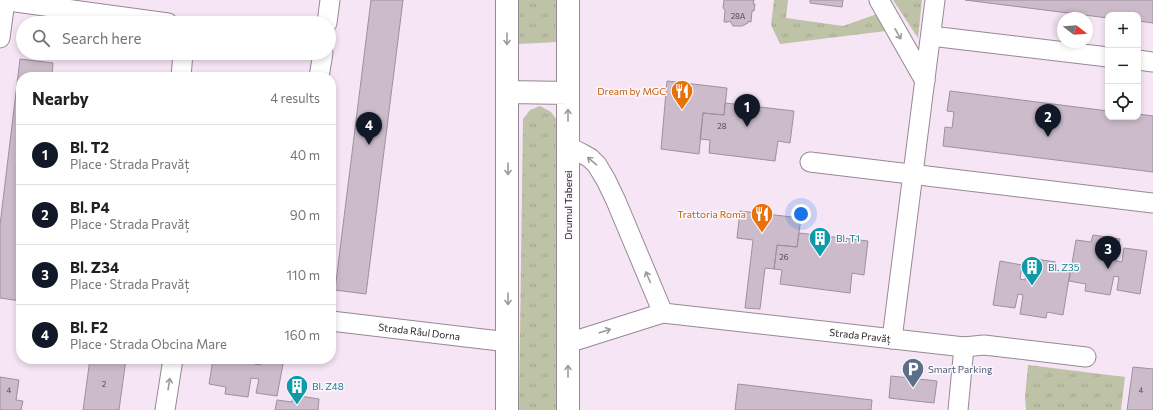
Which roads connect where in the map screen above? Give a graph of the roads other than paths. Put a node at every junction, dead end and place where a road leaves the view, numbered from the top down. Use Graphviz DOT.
graph roads {
  1 [pos="330,0"];
  2 [pos="507,0"];
  3 [pos="568,0"];
  4 [pos="879,0"];
  5 [pos="935,0"];
  6 [pos="2,1"];
  7 [pos="115,16"];
  8 [pos="328,16"];
  9 [pos="931,36"];
  10 [pos="0,38"];
  11 [pos="1105,57"];
  12 [pos="182,60"];
  13 [pos="322,60"];
  14 [pos="1141,60"];
  15 [pos="1153,62"];
  16 [pos="181,72"];
  17 [pos="320,72"];
  18 [pos="925,81"];
  19 [pos="508,92"];
  20 [pos="568,93"];
  21 [pos="568,147"];
  22 [pos="810,162"];
  23 [pos="913,174"];
  24 [pos="1153,203"];
  25 [pos="663,313"];
  26 [pos="336,322"];
  27 [pos="892,339"];
  28 [pos="508,342"];
  29 [pos="568,343"];
  30 [pos="964,347"];
  31 [pos="1086,356"];
  32 [pos="172,364"];
  33 [pos="165,410"];
  34 [pos="507,410"];
  35 [pos="568,410"];
  36 [pos="958,410"];
  1 -- 8 [label="street"];
  2 -- 19 [label="main road, one-way"];
  3 -- 20 [label="main road, Drumul Taberei"];
  4 -- 18 [label="street, one-way"];
  5 -- 9 [label="street, Strada Pravăț"];
  6 -- 7 [label="street"];
  6 -- 10 [label="street"];
  9 -- 11 [label="street"];
  9 -- 18 [label="street, Strada Pravăț"];
  12 -- 16 [label="street"];
  13 -- 17 [label="street"];
  14 -- 15 [label="street"];
  18 -- 23 [label="street, Strada Pravăț"];
  19 -- 20 [label="main road"];
  19 -- 28 [label="main road, one-way"];
  21 -- 20 [label="main road, Drumul Taberei, one-way"];
  25 -- 21 [label="street, one-way"];
  21 -- 29 [label="main road, Drumul Taberei"];
  22 -- 23 [label="street"];
  23 -- 24 [label="street"];
  23 -- 27 [label="street, Strada Pravăț"];
  25 -- 27 [label="street, Strada Pravăț"];
  29 -- 25 [label="street, one-way"];
  26 -- 28 [label="street, Strada Râul Dorna"];
  27 -- 30 [label="street"];
  28 -- 34 [label="main road"];
  35 -- 29 [label="main road, Drumul Taberei, one-way"];
  30 -- 31 [label="street"];
  30 -- 36 [label="street"];
  33 -- 32 [label="street, one-way"];
}
